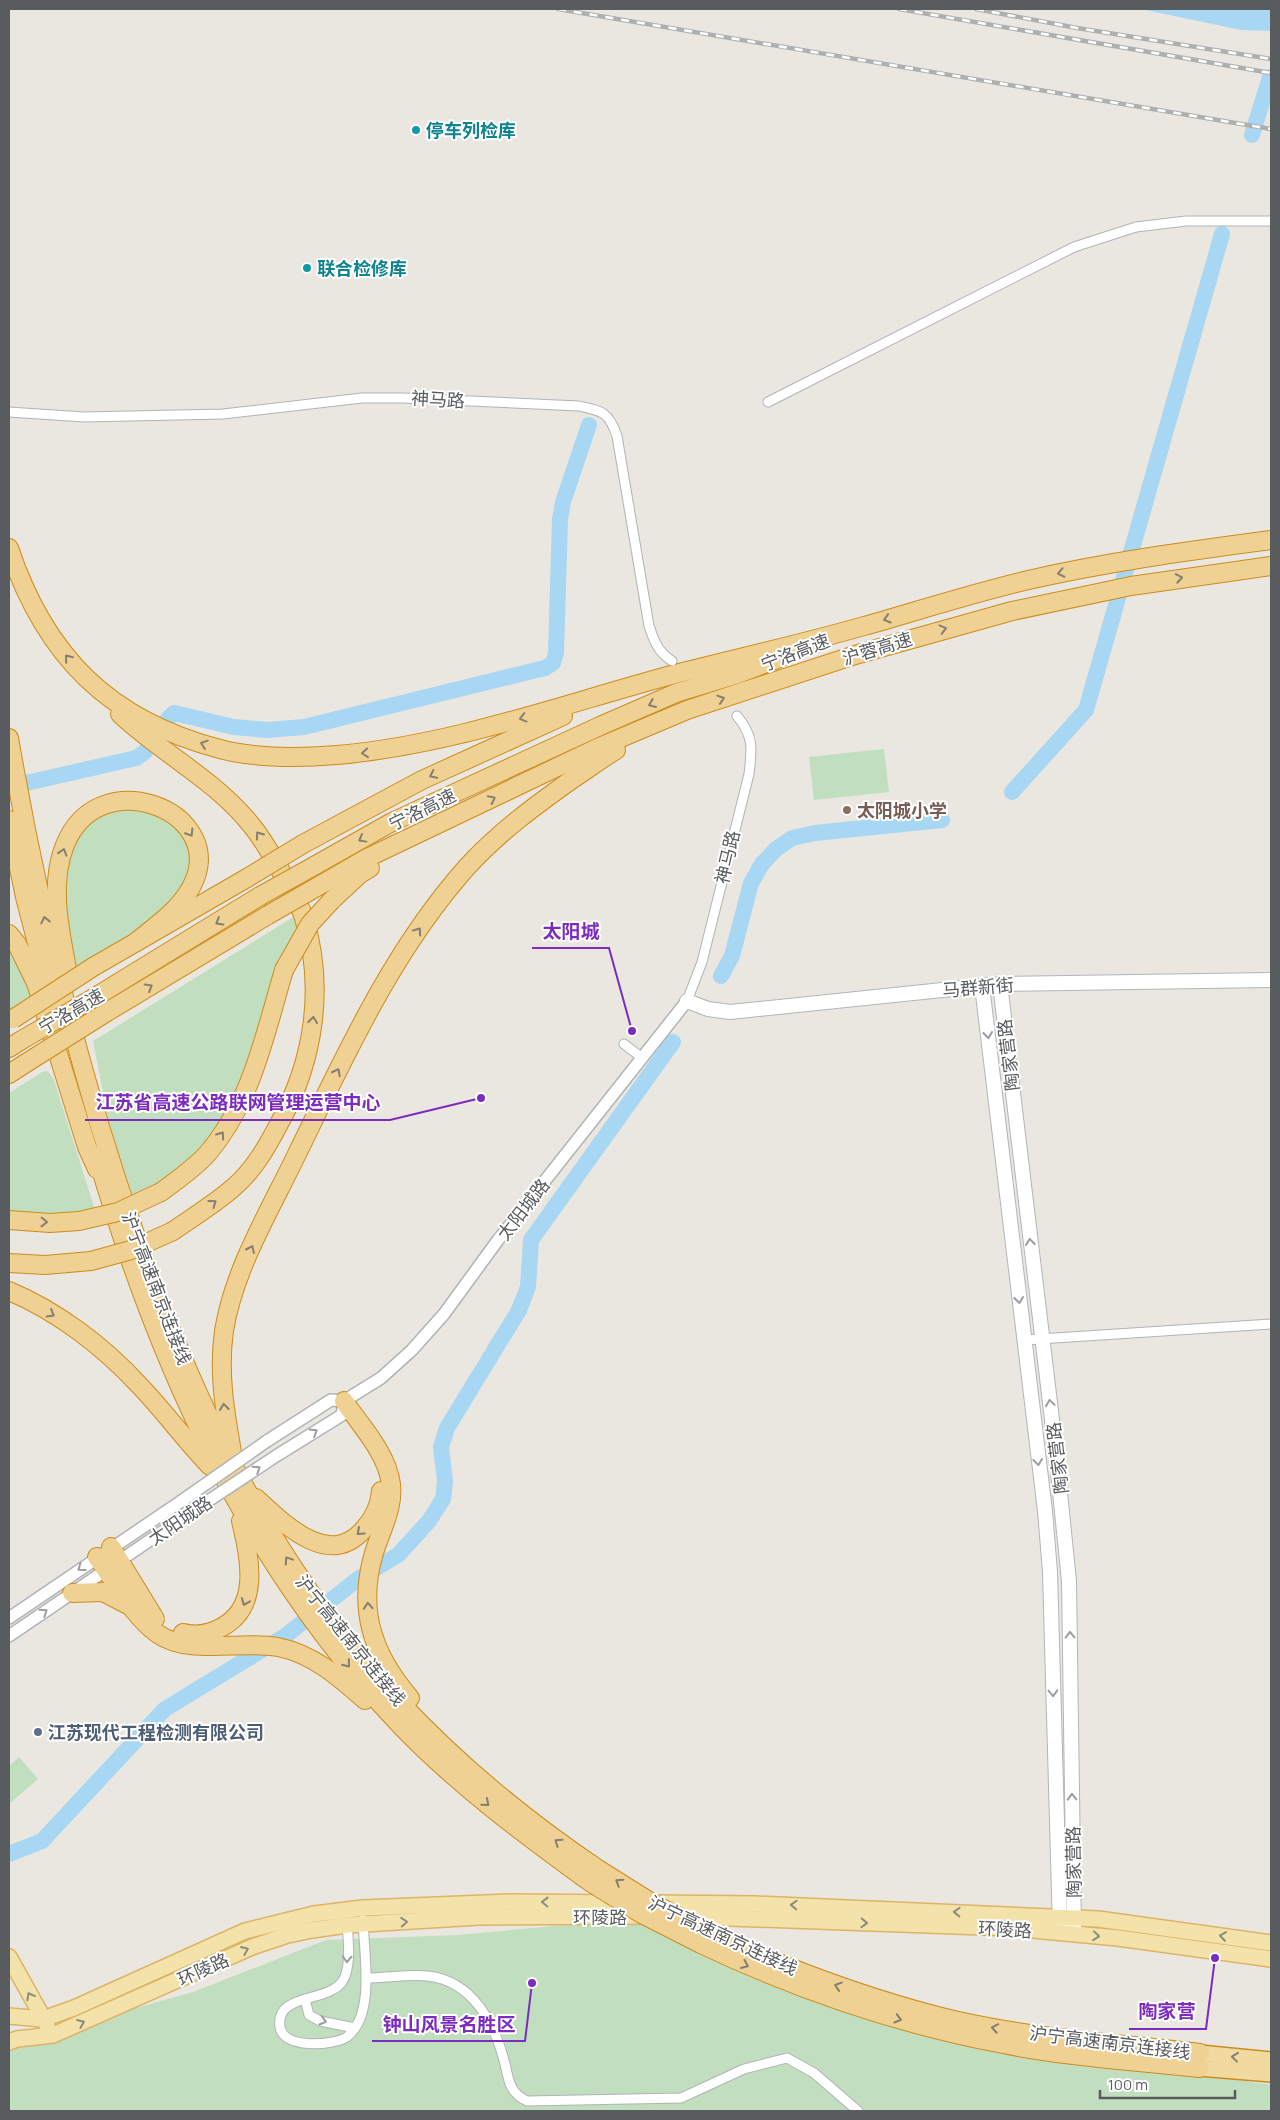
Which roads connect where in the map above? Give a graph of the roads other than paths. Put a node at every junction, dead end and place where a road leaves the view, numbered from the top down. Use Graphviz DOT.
graph roads {
  1 [pos="1271,221"];
  2 [pos="768,402"];
  3 [pos="9,412"];
  4 [pos="1271,540"];
  5 [pos="9,548"];
  6 [pos="1271,566"];
  7 [pos="862,627"];
  8 [pos="671,668"];
  9 [pos="687,710"];
  10 [pos="737,716"];
  11 [pos="143,727"];
  12 [pos="9,738"];
  13 [pos="9,820"];
  14 [pos="448,820"];
  15 [pos="9,934"];
  16 [pos="136,942"];
  17 [pos="1271,980"];
  18 [pos="1000,984"];
  19 [pos="982,986"];
  20 [pos="687,1001"];
  21 [pos="10,1021"];
  22 [pos="14,1044"];
  23 [pos="624,1044"];
  24 [pos="641,1057"];
  25 [pos="9,1074"];
  26 [pos="99,1124"];
  27 [pos="109,1197"];
  28 [pos="9,1220"];
  29 [pos="9,1263"];
  30 [pos="9,1291"];
  31 [pos="1271,1324"];
  32 [pos="1041,1339"];
  33 [pos="1024,1340"];
  34 [pos="339,1405"];
  35 [pos="233,1479"];
  36 [pos="237,1503"];
  37 [pos="109,1559"];
  38 [pos="72,1593"];
  39 [pos="309,1604"];
  40 [pos="133,1608"];
  41 [pos="9,1618"];
  42 [pos="322,1621"];
  43 [pos="9,1636"];
  44 [pos="467,1788"];
  45 [pos="517,1811"];
  46 [pos="594,1875"];
  47 [pos="363,1908"];
  48 [pos="1067,1917"];
  49 [pos="346,1918"];
  50 [pos="363,1925"];
  51 [pos="1067,1933"];
  52 [pos="1271,1943"];
  53 [pos="9,1957"];
  54 [pos="1271,1959"];
  55 [pos="366,1978"];
  56 [pos="305,1999"];
  57 [pos="9,2016"];
  58 [pos="43,2019"];
  59 [pos="9,2022"];
  60 [pos="355,2028"];
  61 [pos="53,2035"];
  62 [pos="13,2040"];
  63 [pos="1199,2060"];
  64 [pos="1271,2060"];
  65 [pos="1271,2074"];
  66 [pos="858,2111"];
  1 -- 2 [label="street"];
  3 -- 8 [label="street, 神马路"];
  4 -- 7 [label="highway, 沪蓉高速, one-way"];
  11 -- 5 [label="highway, one-way"];
  9 -- 6 [label="highway, 沪蓉高速, one-way"];
  7 -- 8 [label="highway"];
  7 -- 22 [label="highway, 宁洛高速, one-way, bridge"];
  8 -- 11 [label="highway, one-way"];
  8 -- 16 [label="highway, one-way, bridge"];
  14 -- 9 [label="highway, 沪蓉高速, one-way"];
  35 -- 9 [label="highway, one-way"];
  10 -- 20 [label="street, 神马路"];
  29 -- 11 [label="highway, one-way, bridge"];
  26 -- 12 [label="highway, 沪宁高速南京连接线, one-way"];
  13 -- 27 [label="highway, 沪宁高速南京连接线"];
  25 -- 14 [label="highway, 宁洛高速, one-way, bridge"];
  28 -- 14 [label="highway, one-way, bridge"];
  15 -- 27 [label="highway"];
  16 -- 21 [label="highway, bridge"];
  26 -- 16 [label="highway, one-way"];
  17 -- 18 [label="main road, 马群新街"];
  18 -- 19 [label="main road, 马群新街"];
  32 -- 18 [label="main road, 陶家营路, one-way"];
  19 -- 20 [label="main road, 马群新街"];
  19 -- 33 [label="main road, 陶家营路, one-way"];
  20 -- 24 [label="street, 太阳城路"];
  23 -- 24 [label="street"];
  24 -- 34 [label="street, 太阳城路"];
  26 -- 35 [label="highway, 沪宁高速南京连接线"];
  27 -- 35 [label="highway, 沪宁高速南京连接线"];
  30 -- 35 [label="highway, one-way"];
  31 -- 32 [label="street"];
  32 -- 33 [label="street"];
  48 -- 32 [label="main road, 陶家营路, one-way"];
  33 -- 48 [label="main road, 陶家营路, one-way"];
  34 -- 35 [label="highway, one-way"];
  37 -- 34 [label="street, 太阳城路, one-way, bridge"];
  34 -- 37 [label="street, 太阳城路, bridge"];
  45 -- 34 [label="highway, one-way"];
  35 -- 36 [label="highway, 沪宁高速南京连接线"];
  39 -- 35 [label="highway, 沪宁高速南京连接线, one-way"];
  36 -- 37 [label="highway, one-way"];
  36 -- 39 [label="highway, 沪宁高速南京连接线"];
  37 -- 38 [label="street, 太阳城路"];
  37 -- 40 [label="highway"];
  37 -- 41 [label="street, 太阳城路, one-way"];
  38 -- 40 [label="highway"];
  43 -- 38 [label="street, 太阳城路, one-way"];
  39 -- 42 [label="highway, 沪宁高速南京连接线"];
  40 -- 44 [label="highway"];
  42 -- 44 [label="highway, 沪宁高速南京连接线, one-way"];
  42 -- 45 [label="highway, 沪宁高速南京连接线"];
  44 -- 46 [label="highway, 沪宁高速南京连接线, one-way"];
  46 -- 45 [label="highway, 沪宁高速南京连接线, one-way"];
  46 -- 63 [label="highway, 沪宁高速南京连接线, bridge"];
  48 -- 47 [label="main road, 环陵路, one-way"];
  47 -- 49 [label="main road, 环陵路"];
  47 -- 50 [label="street"];
  48 -- 51 [label="main road, 陶家营路"];
  52 -- 48 [label="main road, 环陵路, one-way"];
  49 -- 50 [label="main road, 环陵路"];
  49 -- 56 [label="street, one-way"];
  49 -- 58 [label="main road, 环陵路"];
  61 -- 49 [label="main road, 环陵路, one-way"];
  50 -- 51 [label="main road, 环陵路, one-way"];
  50 -- 55 [label="street"];
  51 -- 54 [label="main road, 环陵路, one-way"];
  58 -- 53 [label="main road, one-way"];
  55 -- 60 [label="street"];
  55 -- 66 [label="street"];
  56 -- 60 [label="street, one-way"];
  56 -- 60 [label="street"];
  57 -- 58 [label="main road, 环陵路"];
  58 -- 61 [label="main road"];
  59 -- 62 [label="main road"];
  61 -- 62 [label="main road, 环陵路"];
  64 -- 63 [label="highway, one-way"];
  63 -- 65 [label="highway"];
}
